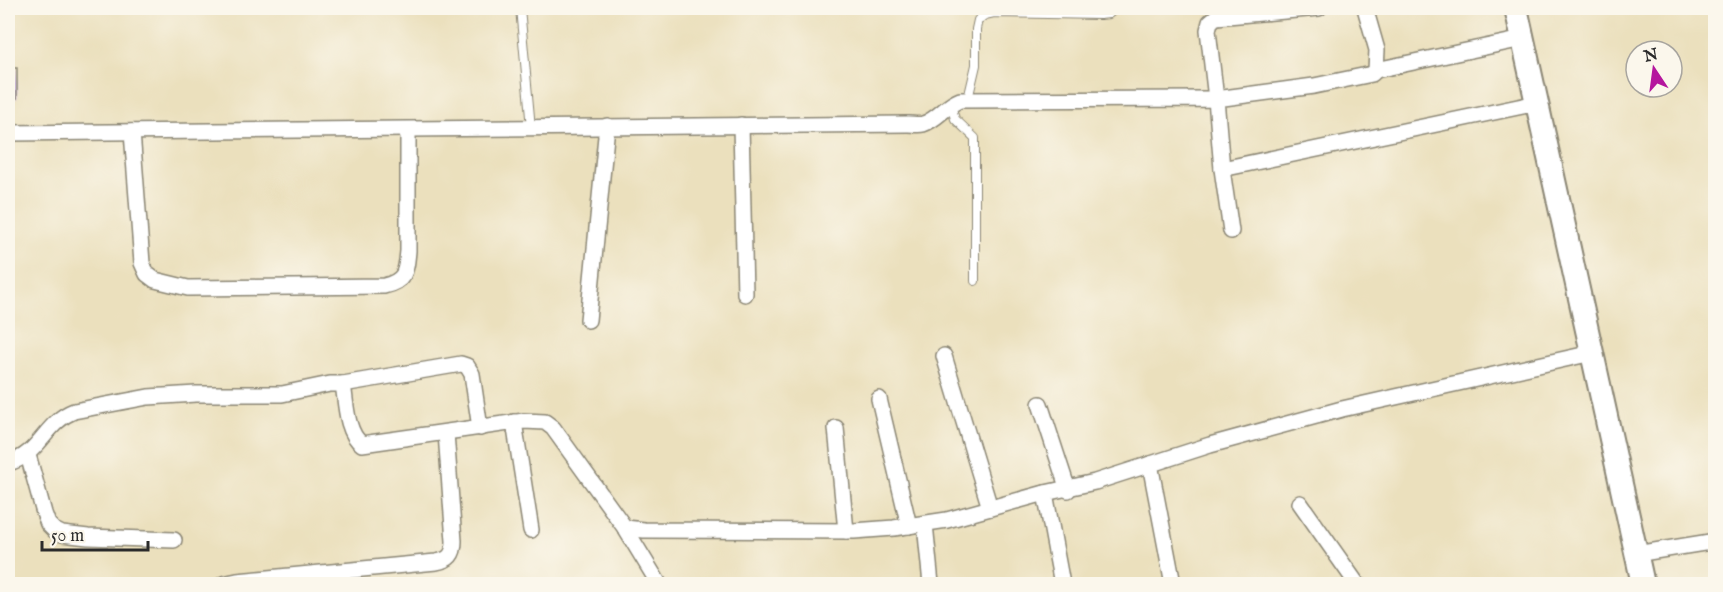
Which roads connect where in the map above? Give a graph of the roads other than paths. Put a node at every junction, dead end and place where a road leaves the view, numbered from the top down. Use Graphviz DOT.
graph roads {
  1 [pos="520,8"];
  2 [pos="1116,8"];
  3 [pos="1319,8"];
  4 [pos="1365,8"];
  5 [pos="1516,8"];
  6 [pos="1210,15"];
  7 [pos="1523,39"];
  8 [pos="1376,70"];
  9 [pos="968,99"];
  10 [pos="1216,99"];
  11 [pos="1537,103"];
  12 [pos="950,104"];
  13 [pos="741,125"];
  14 [pos="607,126"];
  15 [pos="531,128"];
  16 [pos="408,130"];
  17 [pos="132,132"];
  18 [pos="8,133"];
  19 [pos="1222,169"];
  20 [pos="1231,231"];
  21 [pos="975,281"];
  22 [pos="745,294"];
  23 [pos="588,320"];
  24 [pos="1592,353"];
  25 [pos="944,356"];
  26 [pos="343,384"];
  27 [pos="879,399"];
  28 [pos="1040,404"];
  29 [pos="514,422"];
  30 [pos="480,428"];
  31 [pos="836,428"];
  32 [pos="446,433"];
  33 [pos="28,455"];
  34 [pos="8,463"];
  35 [pos="1150,464"];
  36 [pos="1068,490"];
  37 [pos="1045,493"];
  38 [pos="1300,503"];
  39 [pos="990,508"];
  40 [pos="925,524"];
  41 [pos="909,526"];
  42 [pos="625,528"];
  43 [pos="531,530"];
  44 [pos="846,531"];
  45 [pos="174,540"];
  46 [pos="1716,541"];
  47 [pos="1636,554"];
  48 [pos="223,585"];
  49 [pos="659,585"];
  50 [pos="931,585"];
  51 [pos="1062,585"];
  52 [pos="1173,585"];
  53 [pos="1357,585"];
  54 [pos="1643,585"];
  1 -- 15 [label="lane"];
  2 -- 9 [label="lane"];
  3 -- 6 [label="street"];
  4 -- 8 [label="street"];
  5 -- 7 [label="street"];
  6 -- 10 [label="street"];
  7 -- 8 [label="street"];
  7 -- 11 [label="street"];
  8 -- 10 [label="street"];
  9 -- 10 [label="street"];
  9 -- 12 [label="street"];
  10 -- 19 [label="street"];
  11 -- 19 [label="street"];
  11 -- 24 [label="street"];
  12 -- 13 [label="street"];
  12 -- 21 [label="lane"];
  13 -- 14 [label="street"];
  13 -- 22 [label="street"];
  14 -- 15 [label="street"];
  14 -- 23 [label="street"];
  15 -- 16 [label="street"];
  16 -- 17 [label="street"];
  16 -- 17 [label="street"];
  17 -- 18 [label="street"];
  19 -- 20 [label="street"];
  24 -- 35 [label="street"];
  24 -- 47 [label="street"];
  25 -- 39 [label="street"];
  26 -- 30 [label="street"];
  26 -- 32 [label="street"];
  26 -- 33 [label="street"];
  27 -- 41 [label="street"];
  28 -- 36 [label="street"];
  29 -- 30 [label="street"];
  29 -- 42 [label="street"];
  29 -- 43 [label="street"];
  30 -- 32 [label="street"];
  31 -- 44 [label="street"];
  32 -- 48 [label="street"];
  33 -- 34 [label="street"];
  33 -- 45 [label="street"];
  35 -- 36 [label="street"];
  35 -- 52 [label="street"];
  36 -- 37 [label="street"];
  37 -- 39 [label="street"];
  37 -- 51 [label="street"];
  38 -- 53 [label="street"];
  39 -- 40 [label="street"];
  40 -- 41 [label="street"];
  40 -- 50 [label="street"];
  41 -- 44 [label="street"];
  42 -- 44 [label="street"];
  42 -- 49 [label="street"];
  46 -- 47 [label="street"];
  47 -- 54 [label="street"];
}
